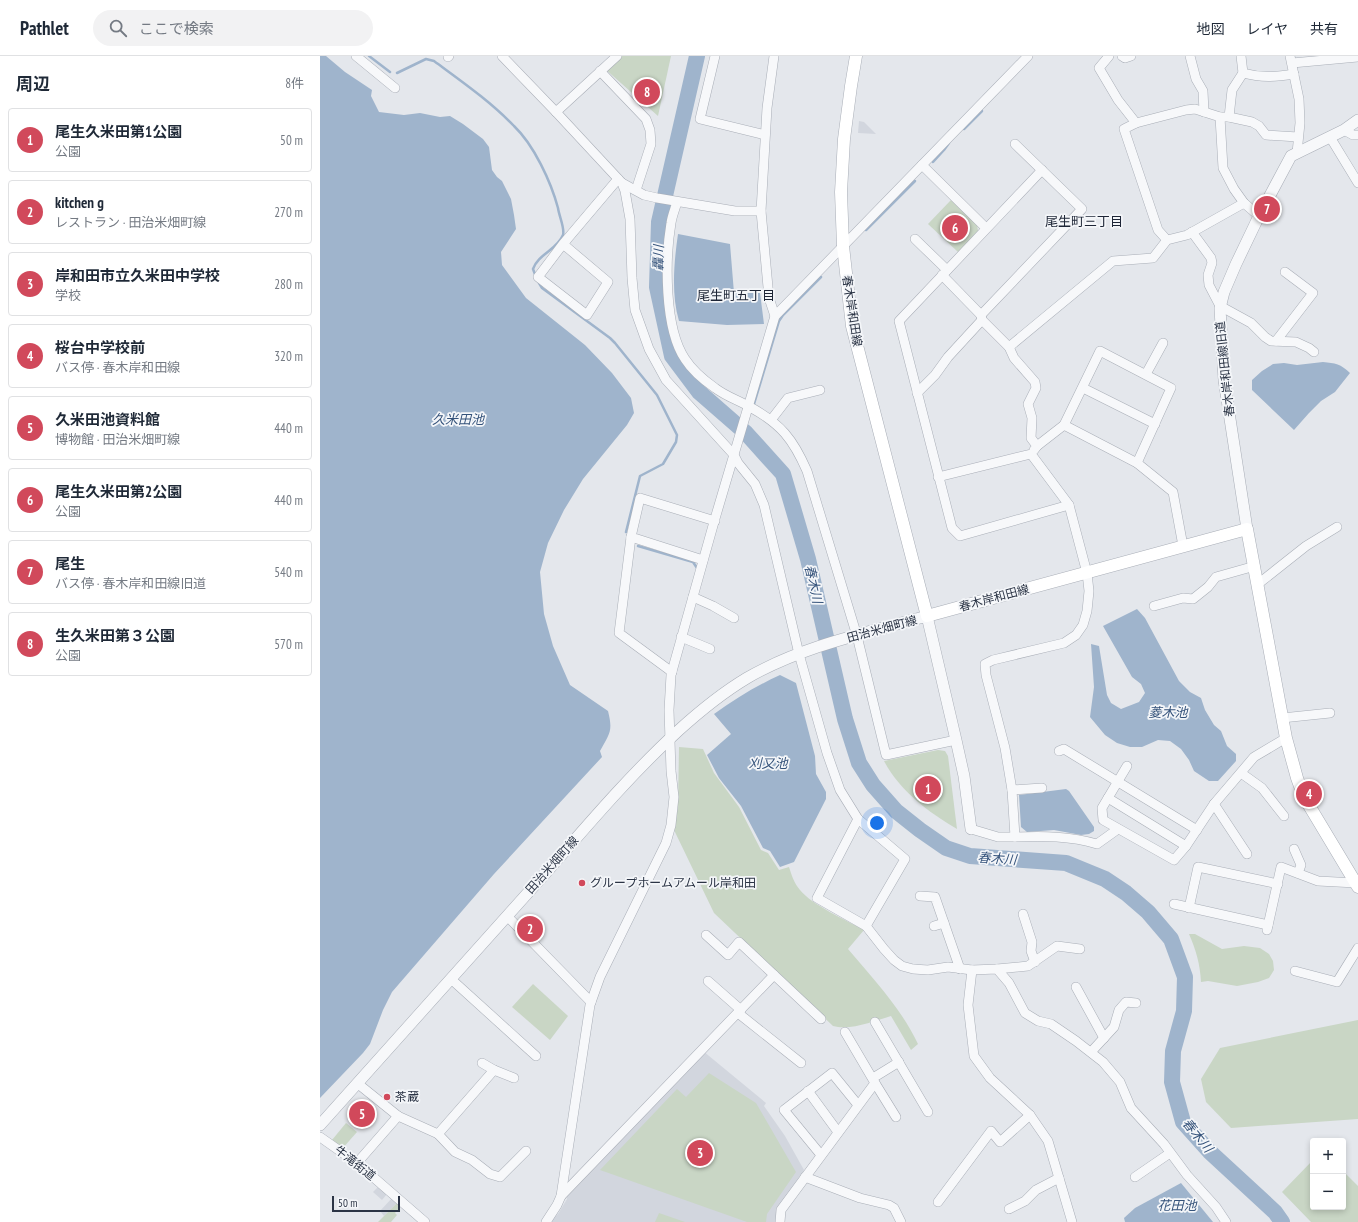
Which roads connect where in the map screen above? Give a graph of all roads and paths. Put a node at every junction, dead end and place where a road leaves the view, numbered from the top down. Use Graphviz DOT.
graph roads {
  1 [pos="356,56"];
  2 [pos="502,56"];
  3 [pos="617,56"];
  4 [pos="715,56"];
  5 [pos="774,56"];
  6 [pos="856,56"];
  7 [pos="1028,56"];
  8 [pos="1109,56"];
  9 [pos="1122,56"];
  10 [pos="1131,56"];
  11 [pos="1190,56"];
  12 [pos="1241,56"];
  13 [pos="1358,57"];
  14 [pos="1291,60"];
  15 [pos="600,71"];
  16 [pos="1243,73"];
  17 [pos="1294,74"];
  18 [pos="395,88"];
  19 [pos="556,112"];
  20 [pos="1204,112"];
  21 [pos="1224,117"];
  22 [pos="1358,120"];
  23 [pos="1136,122"];
  24 [pos="1344,130"];
  25 [pos="765,135"];
  26 [pos="1358,135"];
  27 [pos="1298,137"];
  28 [pos="1330,137"];
  29 [pos="1015,144"];
  30 [pos="1297,153"];
  31 [pos="922,165"];
  32 [pos="1042,170"];
  33 [pos="620,181"];
  34 [pos="1358,183"];
  35 [pos="636,190"];
  36 [pos="677,202"];
  37 [pos="1244,202"];
  38 [pos="761,211"];
  39 [pos="1259,216"];
  40 [pos="986,228"];
  41 [pos="1192,232"];
  42 [pos="915,239"];
  43 [pos="1167,240"];
  44 [pos="563,244"];
  45 [pos="843,246"];
  46 [pos="945,272"];
  47 [pos="1285,272"];
  48 [pos="1220,306"];
  49 [pos="775,316"];
  50 [pos="982,318"];
  51 [pos="1276,341"];
  52 [pos="1163,343"];
  53 [pos="1009,347"];
  54 [pos="1314,352"];
  55 [pos="1146,374"];
  56 [pos="1083,388"];
  57 [pos="820,390"];
  58 [pos="917,393"];
  59 [pos="748,406"];
  60 [pos="771,420"];
  61 [pos="1155,424"];
  62 [pos="1064,425"];
  63 [pos="1036,446"];
  64 [pos="1031,454"];
  65 [pos="734,455"];
  66 [pos="1137,463"];
  67 [pos="938,478"];
  68 [pos="1069,505"];
  69 [pos="715,521"];
  70 [pos="1337,527"];
  71 [pos="1247,529"];
  72 [pos="631,537"];
  73 [pos="1183,546"];
  74 [pos="703,560"];
  75 [pos="1255,566"];
  76 [pos="1087,572"];
  77 [pos="1258,584"];
  78 [pos="693,597"];
  79 [pos="1154,606"];
  80 [pos="927,616"];
  81 [pos="734,618"];
  82 [pos="857,636"];
  83 [pos="681,637"];
  84 [pos="710,649"];
  85 [pos="799,654"];
  86 [pos="672,672"];
  87 [pos="1330,712"];
  88 [pos="1282,718"];
  89 [pos="670,738"];
  90 [pos="1286,738"];
  91 [pos="956,740"];
  92 [pos="1059,751"];
  93 [pos="1127,766"];
  94 [pos="1241,773"];
  95 [pos="1117,782"];
  96 [pos="1042,788"];
  97 [pos="1012,790"];
  98 [pos="1108,798"];
  99 [pos="1214,804"];
  100 [pos="1284,816"];
  101 [pos="858,819"];
  102 [pos="1118,828"];
  103 [pos="971,830"];
  104 [pos="1197,830"];
  105 [pos="1015,837"];
  106 [pos="1186,846"];
  107 [pos="1294,849"];
  108 [pos="1247,854"];
  109 [pos="1298,873"];
  110 [pos="1278,884"];
  111 [pos="1357,885"];
  112 [pos="920,896"];
  113 [pos="1174,904"];
  114 [pos="1190,908"];
  115 [pos="1023,914"];
  116 [pos="507,916"];
  117 [pos="944,923"];
  118 [pos="866,926"];
  119 [pos="934,926"];
  120 [pos="706,935"];
  121 [pos="1358,948"];
  122 [pos="1080,949"];
  123 [pos="1034,962"];
  124 [pos="960,969"];
  125 [pos="997,969"];
  126 [pos="972,970"];
  127 [pos="1295,971"];
  128 [pos="774,975"];
  129 [pos="451,979"];
  130 [pos="708,981"];
  131 [pos="1076,987"];
  132 [pos="591,1002"];
  133 [pos="1136,1003"];
  134 [pos="739,1011"];
  135 [pos="821,1019"];
  136 [pos="875,1022"];
  137 [pos="845,1032"];
  138 [pos="1104,1038"];
  139 [pos="1091,1052"];
  140 [pos="536,1056"];
  141 [pos="899,1062"];
  142 [pos="482,1063"];
  143 [pos="801,1063"];
  144 [pos="494,1070"];
  145 [pos="514,1078"];
  146 [pos="874,1080"];
  147 [pos="357,1083"];
  148 [pos="808,1091"];
  149 [pos="858,1105"];
  150 [pos="928,1112"];
  151 [pos="1030,1114"];
  152 [pos="398,1116"];
  153 [pos="896,1117"];
  154 [pos="320,1125"];
  155 [pos="838,1132"];
  156 [pos="438,1134"];
  157 [pos="320,1137"];
  158 [pos="522,1152"];
  159 [pos="1170,1153"];
  160 [pos="821,1155"];
  161 [pos="357,1163"];
  162 [pos="805,1176"];
  163 [pos="1135,1177"];
  164 [pos="1059,1178"];
  165 [pos="561,1196"];
  166 [pos="938,1202"];
  167 [pos="1009,1209"];
  168 [pos="425,1222"];
  169 [pos="546,1222"];
  170 [pos="780,1222"];
  171 [pos="902,1222"];
  172 [pos="1072,1222"];
  173 [pos="1226,1222"];
  1 -- 18 [label="street"];
  2 -- 19 [label="street"];
  3 -- 15 [label="street"];
  4 -- 25 [label="street"];
  5 -- 25 [label="street"];
  6 -- 45 [label="main road, 春木岸和田線"];
  7 -- 31 [label="street"];
  8 -- 23 [label="street"];
  9 -- 10 [label="street"];
  11 -- 20 [label="street"];
  12 -- 16 [label="street"];
  13 -- 14 [label="street"];
  14 -- 17 [label="street"];
  15 -- 19 [label="street"];
  15 -- 35 [label="street"];
  16 -- 17 [label="street"];
  16 -- 21 [label="street"];
  17 -- 27 [label="street"];
  19 -- 33 [label="street"];
  20 -- 21 [label="street"];
  20 -- 23 [label="street"];
  21 -- 27 [label="street"];
  21 -- 37 [label="street"];
  22 -- 24 [label="street, 春木岸和田線旧道"];
  23 -- 43 [label="street"];
  24 -- 26 [label="street"];
  24 -- 28 [label="street, 春木岸和田線旧道"];
  25 -- 38 [label="street"];
  27 -- 30 [label="street"];
  28 -- 30 [label="street, 春木岸和田線旧道"];
  28 -- 34 [label="street"];
  29 -- 32 [label="street"];
  30 -- 39 [label="street, 春木岸和田線旧道"];
  31 -- 40 [label="street"];
  31 -- 45 [label="street"];
  32 -- 40 [label="street"];
  32 -- 50 [label="street"];
  33 -- 35 [label="street"];
  33 -- 44 [label="street"];
  33 -- 65 [label="street"];
  35 -- 36 [label="street"];
  36 -- 38 [label="street"];
  36 -- 59 [label="street"];
  37 -- 39 [label="street"];
  37 -- 41 [label="street"];
  38 -- 49 [label="street"];
  39 -- 48 [label="street, 春木岸和田線旧道"];
  40 -- 46 [label="street"];
  41 -- 43 [label="street"];
  41 -- 48 [label="street"];
  42 -- 46 [label="street"];
  43 -- 53 [label="street"];
  44 -- 44 [label="street"];
  45 -- 49 [label="street"];
  45 -- 80 [label="main road, 春木岸和田線"];
  46 -- 50 [label="street"];
  46 -- 58 [label="street"];
  47 -- 51 [label="street"];
  48 -- 51 [label="street"];
  48 -- 71 [label="street, 春木岸和田線旧道"];
  49 -- 59 [label="street"];
  50 -- 53 [label="street"];
  50 -- 58 [label="street"];
  51 -- 54 [label="street"];
  52 -- 55 [label="street"];
  53 -- 63 [label="street"];
  55 -- 56 [label="street"];
  55 -- 61 [label="street"];
  56 -- 61 [label="street"];
  56 -- 62 [label="street"];
  57 -- 60 [label="street"];
  58 -- 67 [label="street"];
  59 -- 60 [label="street"];
  59 -- 65 [label="street"];
  60 -- 82 [label="street"];
  61 -- 66 [label="street"];
  62 -- 63 [label="street"];
  62 -- 66 [label="street"];
  63 -- 64 [label="street"];
  64 -- 67 [label="street"];
  64 -- 68 [label="street"];
  65 -- 69 [label="street"];
  65 -- 85 [label="street"];
  66 -- 73 [label="street"];
  67 -- 68 [label="street"];
  68 -- 76 [label="street"];
  69 -- 72 [label="street"];
  69 -- 74 [label="street"];
  70 -- 77 [label="street"];
  71 -- 73 [label="main road, 春木岸和田線"];
  71 -- 75 [label="main road"];
  72 -- 74 [label="street"];
  72 -- 86 [label="street"];
  73 -- 76 [label="main road, 春木岸和田線"];
  74 -- 78 [label="street"];
  75 -- 77 [label="main road"];
  75 -- 79 [label="street"];
  76 -- 80 [label="main road, 春木岸和田線"];
  76 -- 97 [label="street"];
  77 -- 88 [label="main road"];
  78 -- 81 [label="street"];
  78 -- 83 [label="street"];
  80 -- 82 [label="street, 田治米畑町線"];
  80 -- 91 [label="street"];
  82 -- 85 [label="street, 田治米畑町線"];
  82 -- 91 [label="street"];
  83 -- 84 [label="street"];
  83 -- 86 [label="street"];
  85 -- 89 [label="street, 田治米畑町線"];
  85 -- 101 [label="street"];
  86 -- 89 [label="street"];
  87 -- 88 [label="street"];
  88 -- 90 [label="main road"];
  89 -- 116 [label="street, 田治米畑町線"];
  89 -- 132 [label="street"];
  90 -- 94 [label="street"];
  90 -- 111 [label="main road"];
  91 -- 103 [label="street"];
  92 -- 95 [label="street"];
  93 -- 95 [label="street"];
  94 -- 99 [label="street"];
  94 -- 100 [label="street"];
  95 -- 98 [label="street"];
  95 -- 104 [label="street"];
  96 -- 97 [label="street"];
  97 -- 105 [label="street"];
  98 -- 102 [label="street"];
  98 -- 106 [label="street"];
  99 -- 104 [label="street"];
  99 -- 108 [label="street"];
  101 -- 118 [label="street"];
  101 -- 118 [label="street"];
  102 -- 105 [label="street"];
  102 -- 106 [label="street"];
  103 -- 105 [label="street"];
  104 -- 106 [label="street"];
  107 -- 109 [label="street"];
  109 -- 110 [label="street"];
  109 -- 111 [label="street"];
  110 -- 114 [label="street"];
  110 -- 114 [label="street"];
  112 -- 117 [label="street"];
  113 -- 114 [label="street"];
  115 -- 123 [label="street"];
  116 -- 129 [label="street, 田治米畑町線"];
  116 -- 132 [label="street"];
  117 -- 119 [label="street"];
  117 -- 124 [label="street"];
  118 -- 124 [label="street"];
  120 -- 128 [label="street"];
  121 -- 127 [label="street"];
  122 -- 123 [label="street"];
  123 -- 125 [label="street"];
  124 -- 126 [label="street"];
  125 -- 126 [label="street"];
  125 -- 139 [label="street"];
  126 -- 151 [label="street"];
  128 -- 134 [label="street"];
  128 -- 135 [label="street"];
  129 -- 140 [label="street"];
  129 -- 147 [label="street, 田治米畑町線"];
  130 -- 134 [label="street"];
  131 -- 138 [label="street"];
  132 -- 165 [label="street"];
  133 -- 138 [label="street"];
  134 -- 143 [label="street"];
  134 -- 165 [label="street"];
  136 -- 141 [label="street"];
  137 -- 146 [label="street"];
  138 -- 139 [label="street"];
  139 -- 159 [label="street"];
  141 -- 146 [label="street"];
  141 -- 150 [label="street"];
  142 -- 144 [label="street"];
  144 -- 145 [label="street"];
  144 -- 156 [label="street"];
  146 -- 149 [label="street"];
  146 -- 153 [label="street"];
  147 -- 152 [label="street"];
  147 -- 154 [label="street, 田治米畑町線"];
  148 -- 149 [label="street"];
  148 -- 155 [label="street"];
  148 -- 160 [label="street"];
  149 -- 155 [label="street"];
  151 -- 164 [label="street"];
  151 -- 166 [label="street"];
  152 -- 156 [label="street"];
  152 -- 161 [label="street"];
  155 -- 160 [label="street"];
  156 -- 158 [label="street"];
  157 -- 161 [label="street, 牛滝街道"];
  159 -- 163 [label="street"];
  159 -- 173 [label="street"];
  160 -- 162 [label="street"];
  161 -- 168 [label="street, 牛滝街道"];
  162 -- 170 [label="street"];
  162 -- 171 [label="street"];
  164 -- 167 [label="street"];
  164 -- 172 [label="street"];
  165 -- 169 [label="street"];
}
